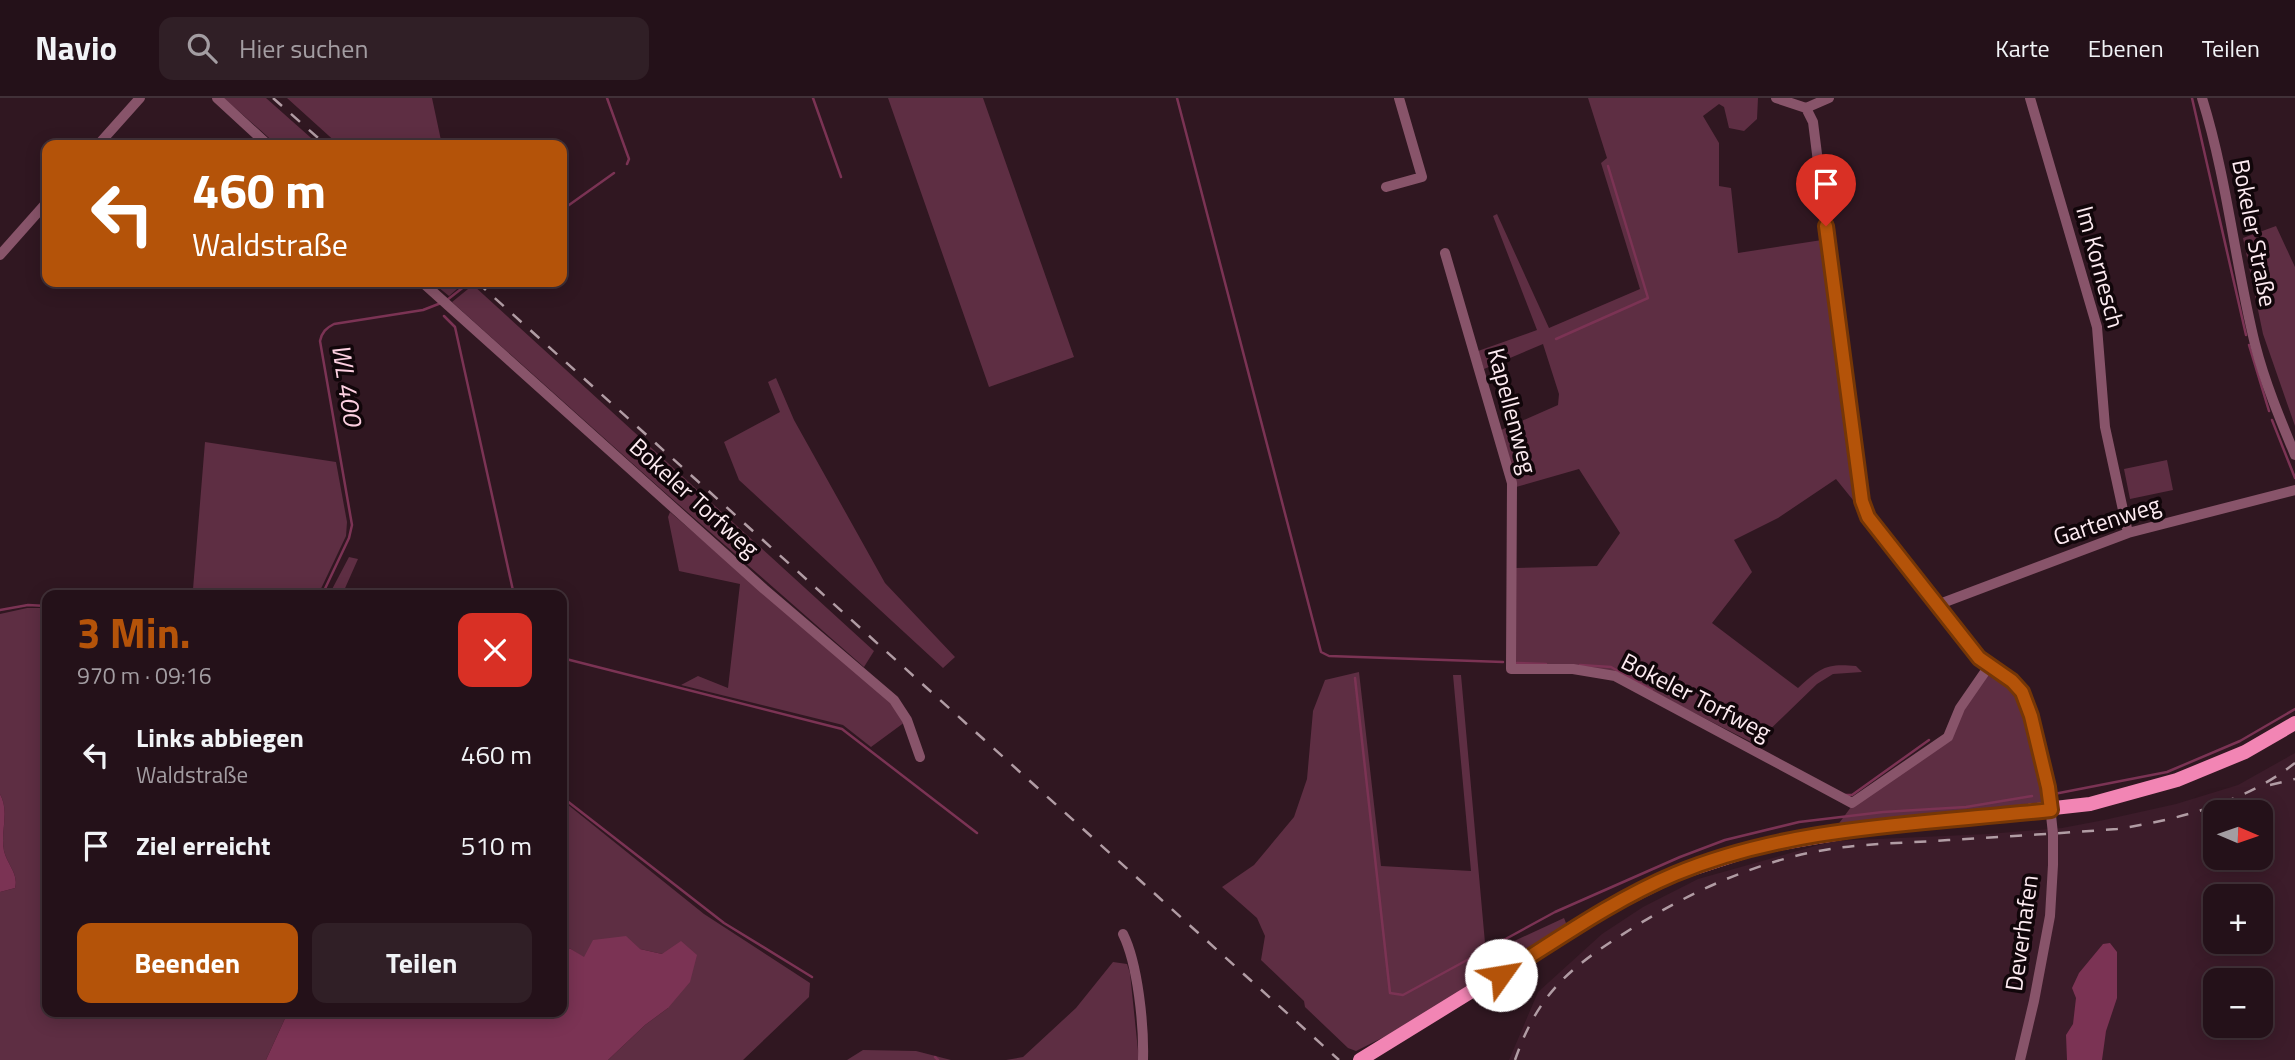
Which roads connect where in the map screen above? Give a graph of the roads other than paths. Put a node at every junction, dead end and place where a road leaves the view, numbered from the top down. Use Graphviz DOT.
graph roads {
  1 [pos="140,98"];
  2 [pos="217,98"];
  3 [pos="1399,98"];
  4 [pos="1776,98"];
  5 [pos="1829,98"];
  6 [pos="2030,98"];
  7 [pos="2202,98"];
  8 [pos="1806,108"];
  9 [pos="102,140"];
  10 [pos="263,140"];
  11 [pos="1386,187"];
  12 [pos="42,208"];
  13 [pos="1445,253"];
  14 [pos="0,255"];
  15 [pos="428,287"];
  16 [pos="2295,456"];
  17 [pos="2295,490"];
  18 [pos="2128,533"];
  19 [pos="1937,604"];
  20 [pos="1989,666"];
  21 [pos="1511,669"];
  22 [pos="2295,723"];
  23 [pos="920,757"];
  24 [pos="2051,810"];
  25 [pos="1123,934"];
  26 [pos="1143,1060"];
  27 [pos="1360,1060"];
  28 [pos="2020,1060"];
  1 -- 9 [label="street"];
  2 -- 10 [label="street"];
  3 -- 11 [label="street"];
  4 -- 8 [label="street"];
  5 -- 8 [label="street"];
  6 -- 18 [label="street, Im Kornesch"];
  7 -- 16 [label="street, Bokeler Straße"];
  8 -- 19 [label="street, Deverhafen"];
  12 -- 14 [label="street"];
  13 -- 21 [label="street, Kapellenweg"];
  15 -- 23 [label="street, Bokeler Torfweg"];
  17 -- 18 [label="street, Gartenweg"];
  18 -- 19 [label="street, Gartenweg"];
  19 -- 20 [label="street, Deverhafen"];
  20 -- 21 [label="street, Bokeler Torfweg"];
  20 -- 24 [label="street, Deverhafen"];
  22 -- 24 [label="main road"];
  24 -- 27 [label="main road"];
  24 -- 28 [label="street, Deverhafen"];
  25 -- 26 [label="street"];
}
